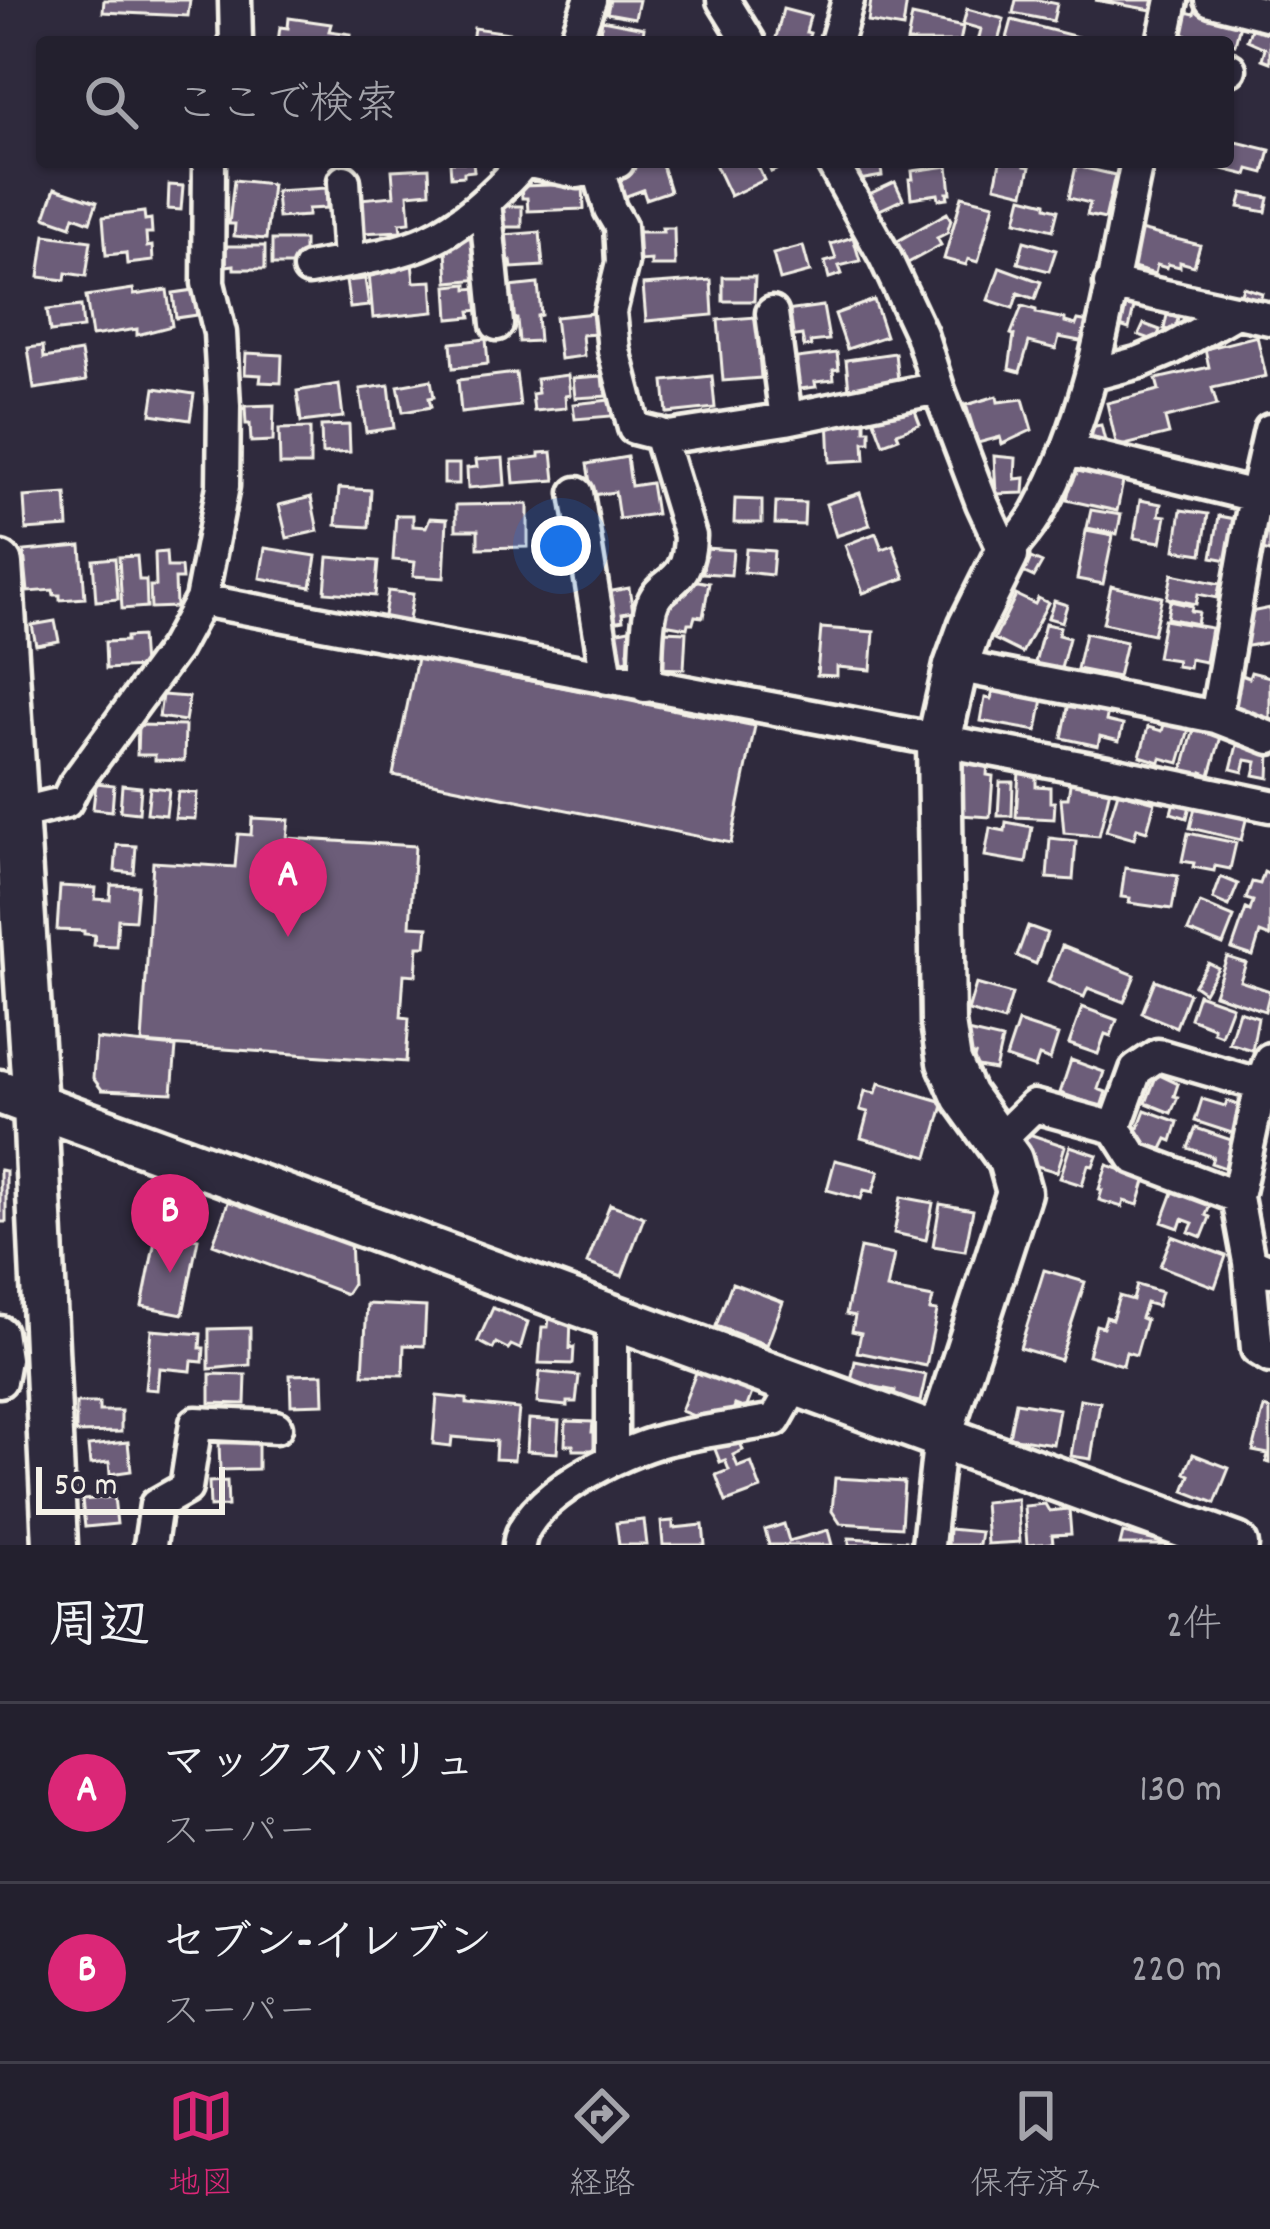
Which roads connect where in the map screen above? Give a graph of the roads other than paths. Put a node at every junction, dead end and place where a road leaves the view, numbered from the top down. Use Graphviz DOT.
graph roads {
  1 [pos="235,0"];
  2 [pos="590,0"];
  3 [pos="723,0"];
  4 [pos="848,0"];
  5 [pos="1172,0"];
  6 [pos="1210,0"];
  7 [pos="1270,15"];
  8 [pos="236,36"];
  9 [pos="577,36"];
  10 [pos="745,36"];
  11 [pos="838,36"];
  12 [pos="1164,36"];
  13 [pos="209,168"];
  14 [pos="521,168"];
  15 [pos="558,168"];
  16 [pos="595,168"];
  17 [pos="608,168"];
  18 [pos="835,168"];
  19 [pos="1136,168"];
  20 [pos="344,181"];
  21 [pos="484,202"];
  22 [pos="350,261"];
  23 [pos="308,269"];
  24 [pos="1110,284"];
  25 [pos="1237,311"];
  26 [pos="772,313"];
  27 [pos="1270,319"];
  28 [pos="497,324"];
  29 [pos="1091,375"];
  30 [pos="938,388"];
  31 [pos="786,419"];
  32 [pos="1270,430"];
  33 [pos="659,434"];
  34 [pos="1068,450"];
  35 [pos="577,493"];
  36 [pos="1255,496"];
  37 [pos="1006,555"];
  38 [pos="0,564"];
  39 [pos="201,600"];
  40 [pos="956,667"];
  41 [pos="607,678"];
  42 [pos="645,686"];
  43 [pos="1216,717"];
  44 [pos="1270,738"];
  45 [pos="939,741"];
  46 [pos="1270,806"];
  47 [pos="17,814"];
  48 [pos="1266,1072"];
  49 [pos="17,1099"];
  50 [pos="1115,1128"];
  51 [pos="997,1142"];
  52 [pos="1237,1197"];
  53 [pos="1259,1266"];
  54 [pos="612,1317"];
  55 [pos="0,1332"];
  56 [pos="1270,1357"];
  57 [pos="0,1382"];
  58 [pos="795,1385"];
  59 [pos="276,1426"];
  60 [pos="940,1435"];
  61 [pos="612,1460"];
  62 [pos="55,1545"];
  63 [pos="150,1545"];
  64 [pos="519,1545"];
  65 [pos="928,1545"];
  66 [pos="1235,1545"];
  1 -- 8 [label="street"];
  2 -- 9 [label="street"];
  3 -- 10 [label="street"];
  4 -- 11 [label="street"];
  5 -- 12 [label="street"];
  6 -- 7 [label="street"];
  13 -- 39 [label="street"];
  14 -- 21 [label="street"];
  15 -- 16 [label="street"];
  17 -- 33 [label="street"];
  18 -- 30 [label="street"];
  19 -- 24 [label="street"];
  20 -- 22 [label="street"];
  21 -- 22 [label="street"];
  21 -- 28 [label="street"];
  22 -- 23 [label="street"];
  24 -- 25 [label="street"];
  24 -- 29 [label="street"];
  25 -- 27 [label="street"];
  25 -- 29 [label="street"];
  26 -- 31 [label="street"];
  29 -- 34 [label="street"];
  30 -- 31 [label="street"];
  30 -- 37 [label="street"];
  31 -- 33 [label="street"];
  32 -- 36 [label="street"];
  33 -- 42 [label="street"];
  34 -- 36 [label="street"];
  34 -- 37 [label="street"];
  35 -- 41 [label="street"];
  36 -- 43 [label="street"];
  37 -- 40 [label="street"];
  38 -- 47 [label="street"];
  39 -- 41 [label="street"];
  39 -- 47 [label="street"];
  40 -- 43 [label="street"];
  40 -- 45 [label="street"];
  41 -- 42 [label="street"];
  42 -- 45 [label="street"];
  43 -- 44 [label="street"];
  45 -- 46 [label="street"];
  45 -- 51 [label="street"];
  47 -- 49 [label="street"];
  48 -- 50 [label="street"];
  48 -- 52 [label="street"];
  49 -- 54 [label="street"];
  49 -- 62 [label="street"];
  50 -- 51 [label="street"];
  50 -- 52 [label="street"];
  51 -- 60 [label="street"];
  52 -- 53 [label="street"];
  53 -- 56 [label="street"];
  54 -- 58 [label="street"];
  54 -- 61 [label="street"];
  55 -- 57 [label="street"];
  58 -- 60 [label="street"];
  58 -- 61 [label="street"];
  59 -- 63 [label="street"];
  60 -- 65 [label="street"];
  60 -- 66 [label="street"];
  61 -- 64 [label="street"];
}
